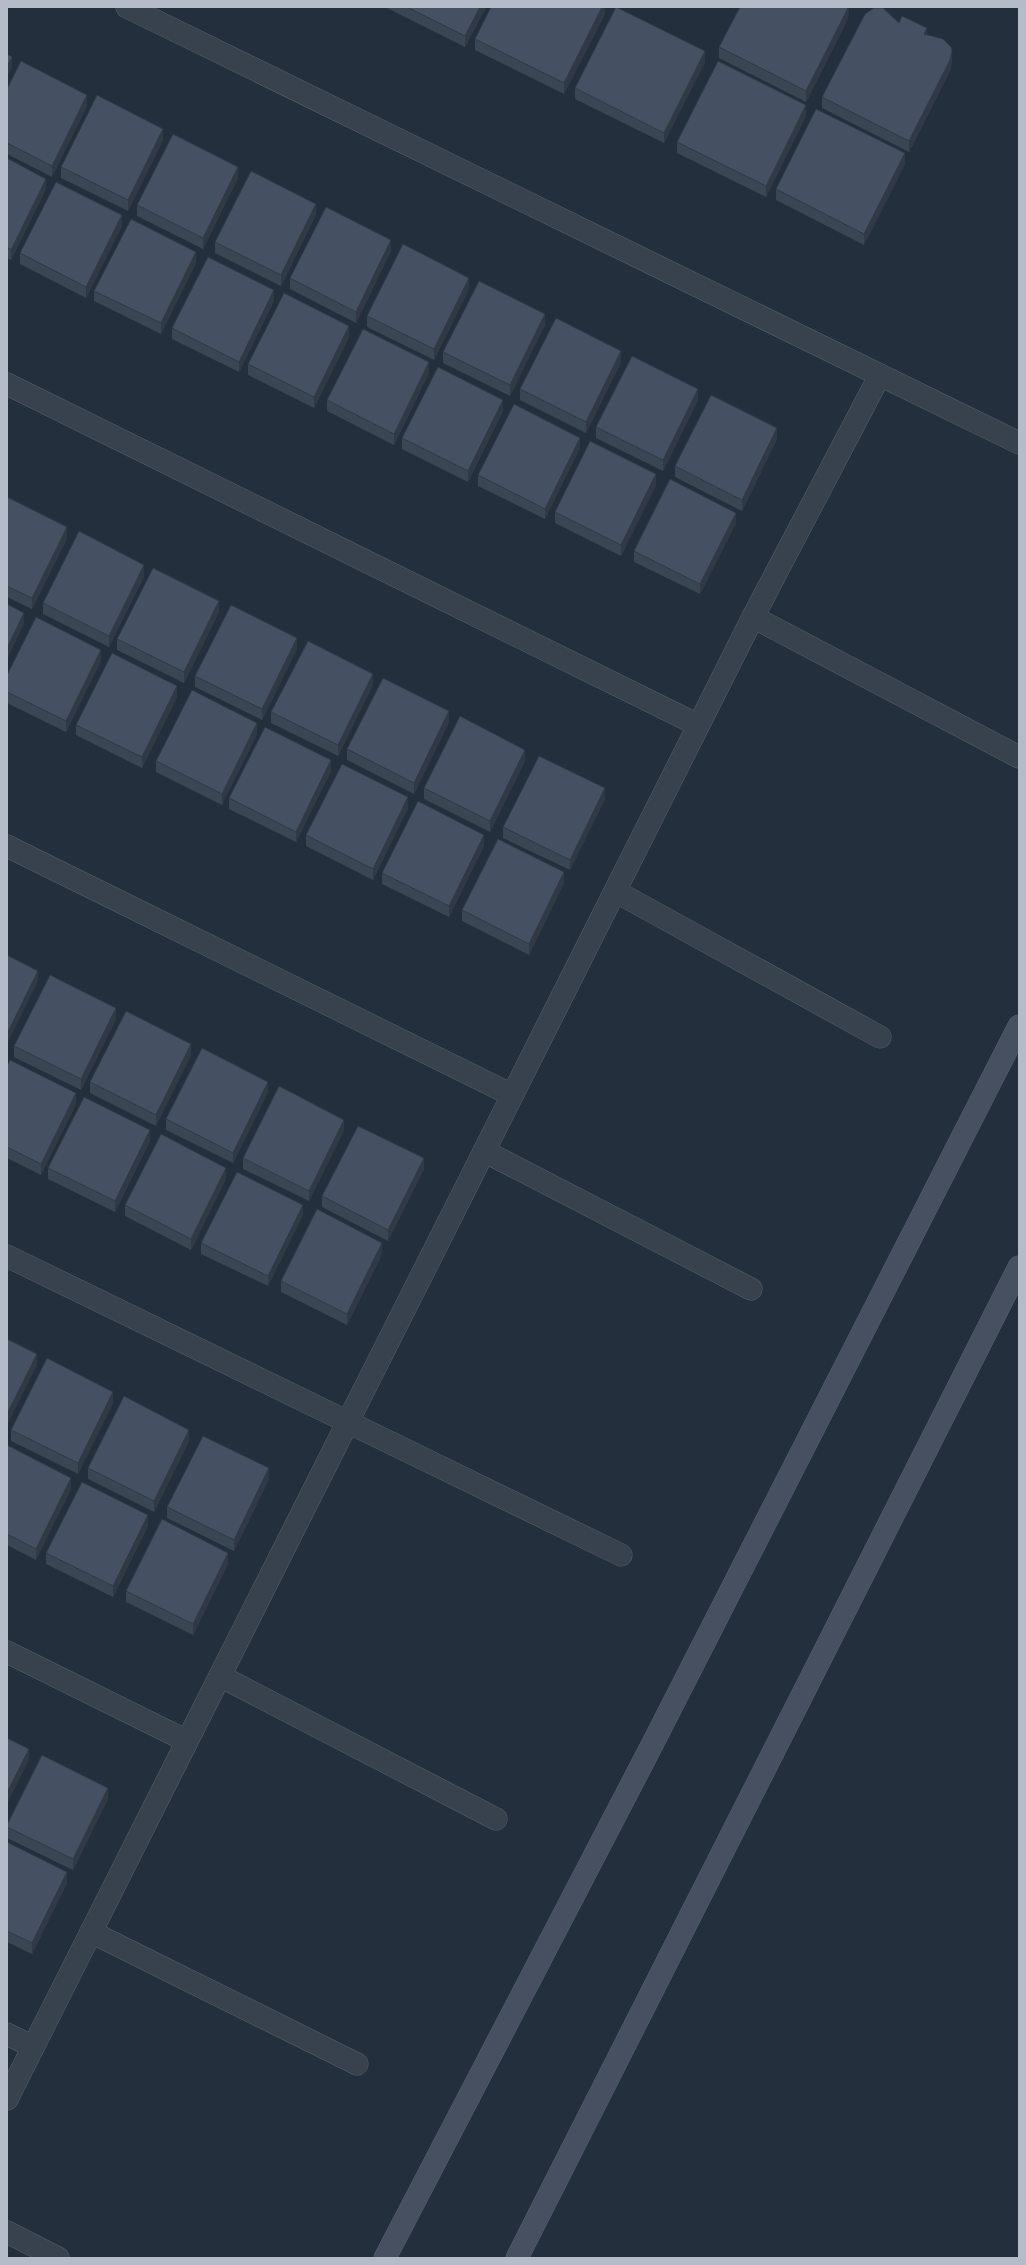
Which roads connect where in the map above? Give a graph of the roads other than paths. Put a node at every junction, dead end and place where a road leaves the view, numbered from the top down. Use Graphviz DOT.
graph roads {
  1 [pos="127,7"];
  2 [pos="880,375"];
  3 [pos="7,384"];
  4 [pos="1019,443"];
  5 [pos="753,617"];
  6 [pos="698,725"];
  7 [pos="1019,757"];
  8 [pos="7,846"];
  9 [pos="615,891"];
  10 [pos="1019,1026"];
  11 [pos="880,1037"];
  12 [pos="512,1095"];
  13 [pos="484,1152"];
  14 [pos="7,1256"];
  15 [pos="1019,1267"];
  16 [pos="751,1289"];
  17 [pos="348,1421"];
  18 [pos="621,1555"];
  19 [pos="7,1652"];
  20 [pos="220,1676"];
  21 [pos="187,1741"];
  22 [pos="496,1819"];
  23 [pos="91,1932"];
  24 [pos="7,2034"];
  25 [pos="33,2047"];
  26 [pos="357,2064"];
  27 [pos="7,2099"];
  28 [pos="7,2232"];
  29 [pos="58,2258"];
  30 [pos="385,2258"];
  31 [pos="517,2258"];
  1 -- 2 [label="street"];
  2 -- 4 [label="street"];
  2 -- 5 [label="street"];
  3 -- 6 [label="street"];
  5 -- 6 [label="street"];
  5 -- 7 [label="street"];
  6 -- 9 [label="street"];
  8 -- 12 [label="street"];
  9 -- 11 [label="street"];
  9 -- 12 [label="street"];
  10 -- 30 [label="street"];
  12 -- 13 [label="street"];
  13 -- 16 [label="street"];
  13 -- 17 [label="street"];
  14 -- 17 [label="street"];
  15 -- 31 [label="street"];
  17 -- 18 [label="street"];
  17 -- 20 [label="street"];
  19 -- 21 [label="street"];
  20 -- 21 [label="street"];
  20 -- 22 [label="street"];
  21 -- 23 [label="street"];
  23 -- 25 [label="street"];
  23 -- 26 [label="street"];
  24 -- 25 [label="street"];
  25 -- 27 [label="street"];
  28 -- 29 [label="street"];
}
